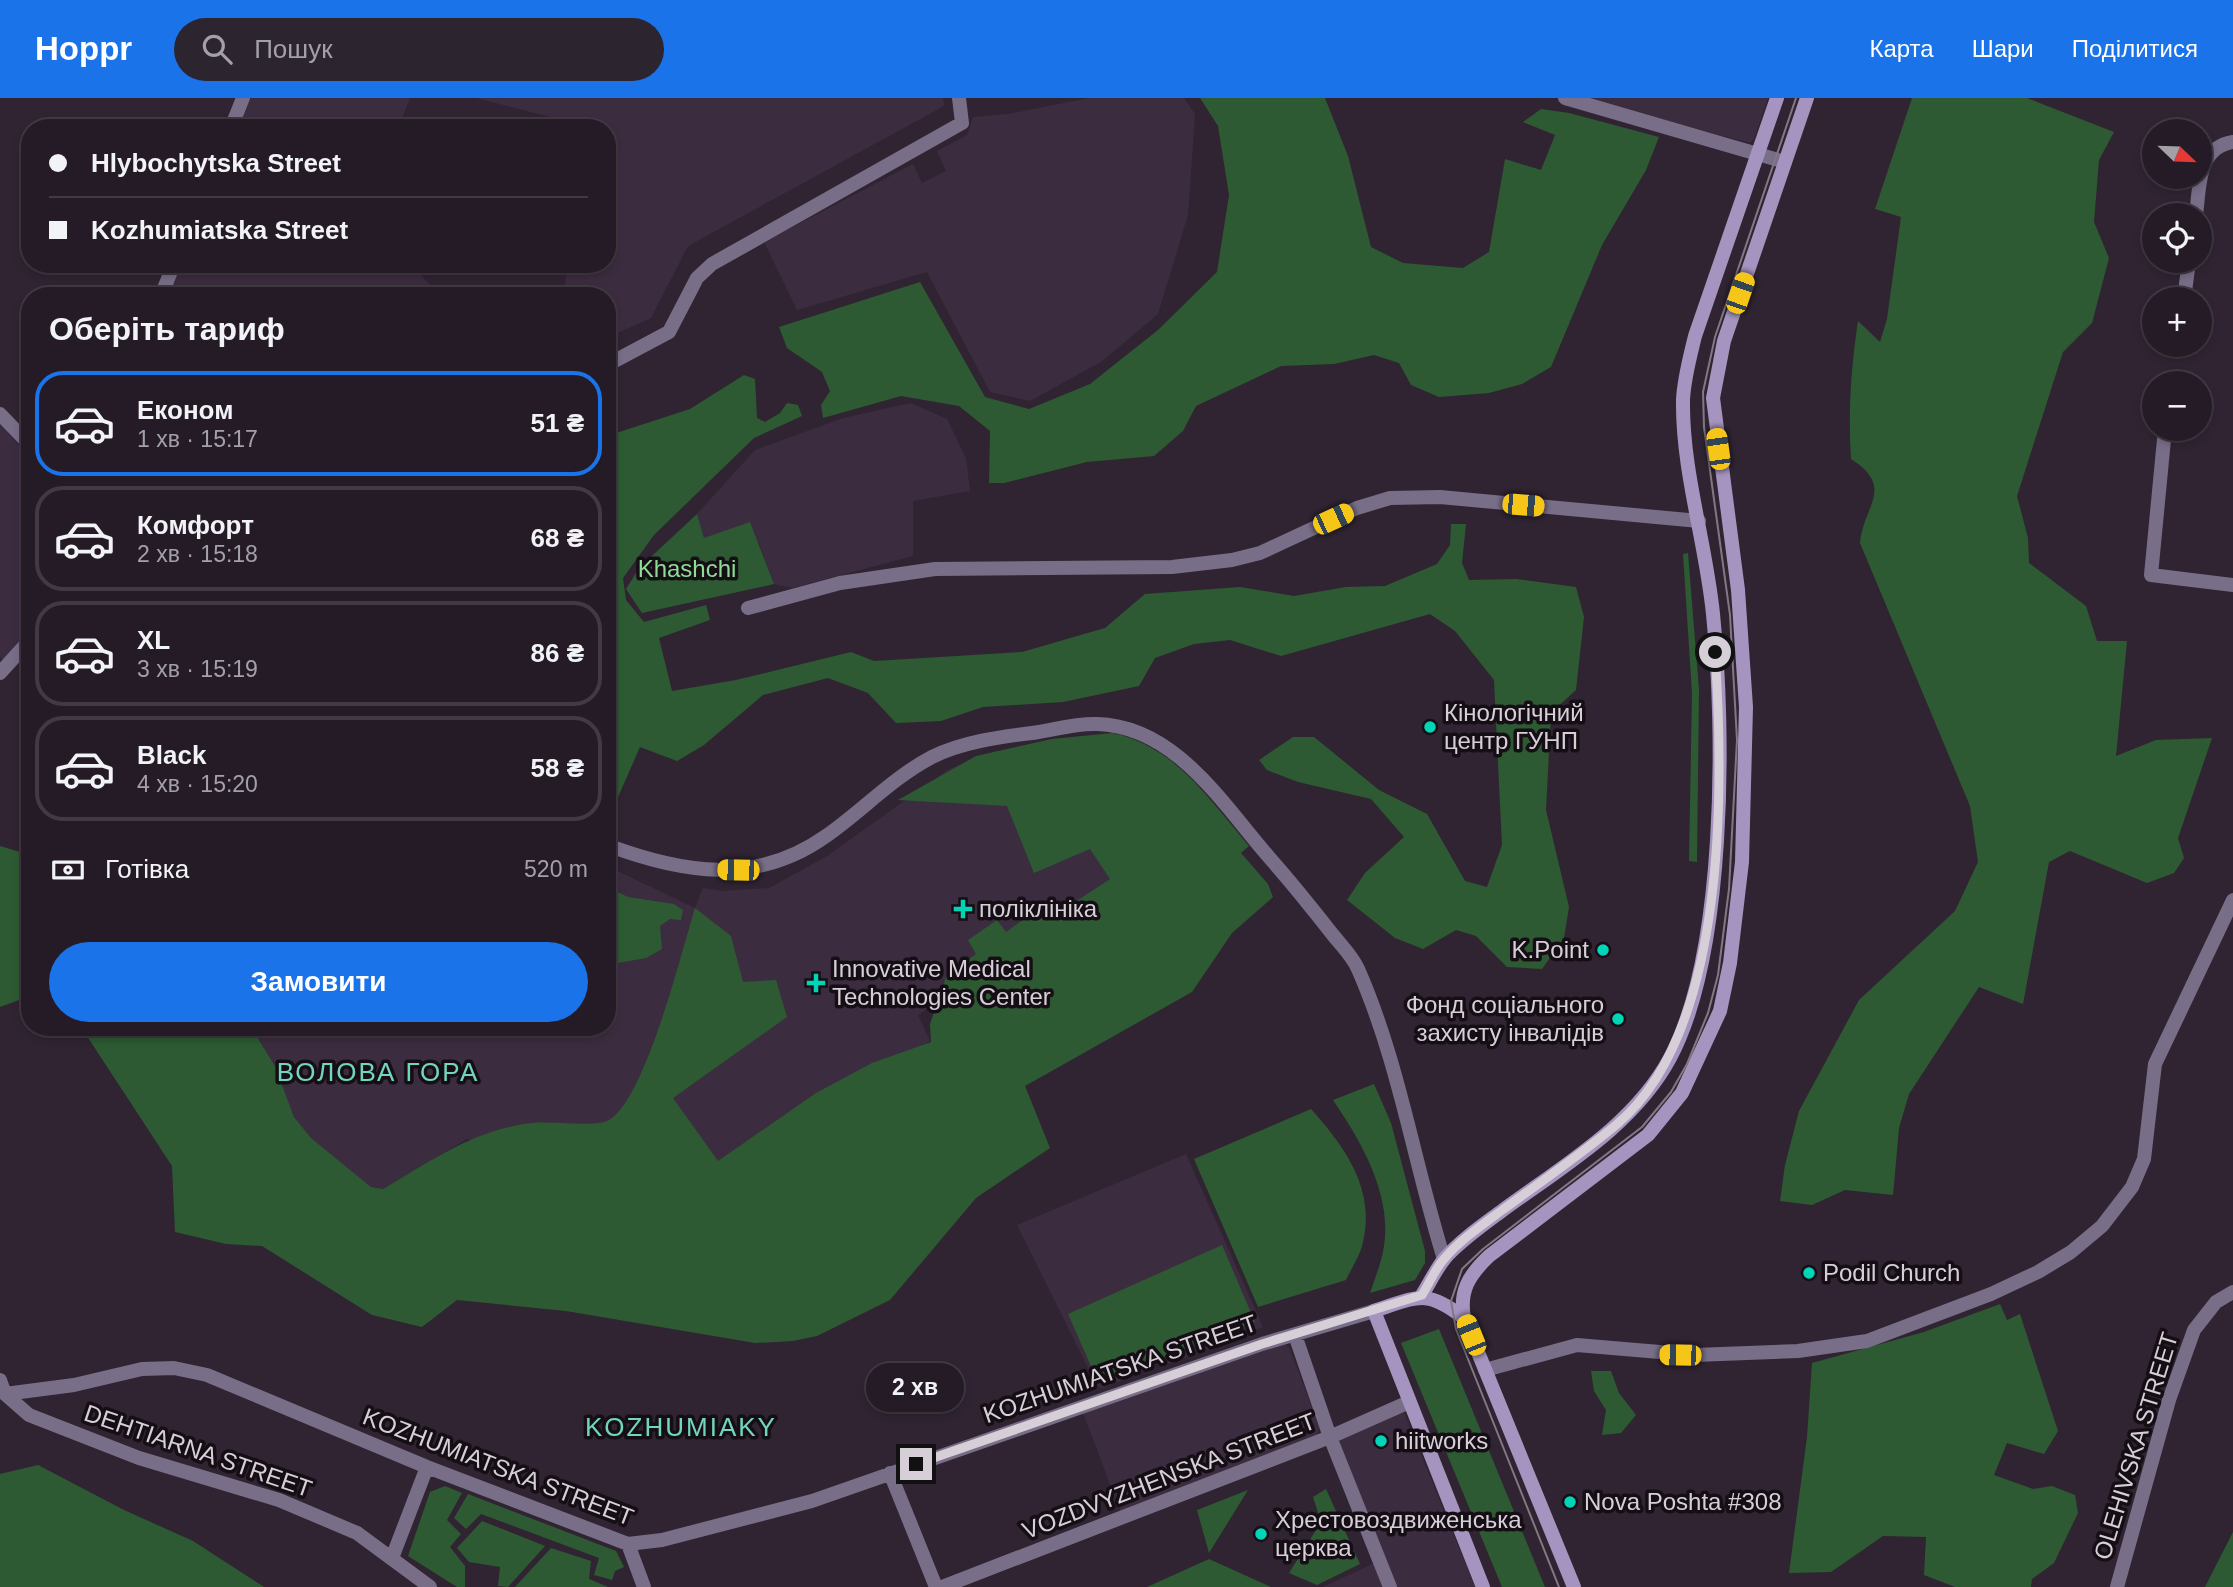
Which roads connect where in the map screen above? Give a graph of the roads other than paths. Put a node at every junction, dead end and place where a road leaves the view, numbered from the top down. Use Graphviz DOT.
graph roads {
  1 [pos="243,98"];
  2 [pos="959,98"];
  3 [pos="1564,98"];
  4 [pos="1777,98"];
  5 [pos="1807,98"];
  6 [pos="235,119"];
  7 [pos="2233,142"];
  8 [pos="1759,153"];
  9 [pos="1785,162"];
  10 [pos="2198,203"];
  11 [pos="616,360"];
  12 [pos="0,414"];
  13 [pos="21,436"];
  14 [pos="2164,441"];
  15 [pos="1699,521"];
  16 [pos="2233,584"];
  17 [pos="748,608"];
  18 [pos="21,650"];
  19 [pos="0,673"];
  20 [pos="616,848"];
  21 [pos="2233,900"];
  22 [pos="1444,1259"];
  23 [pos="2233,1292"];
  24 [pos="1422,1295"];
  25 [pos="1374,1311"];
  26 [pos="1464,1318"];
  27 [pos="1295,1335"];
  28 [pos="1485,1370"];
  29 [pos="2,1387"];
  30 [pos="1409,1402"];
  31 [pos="1330,1437"];
  32 [pos="427,1468"];
  33 [pos="890,1474"];
  34 [pos="628,1544"];
  35 [pos="392,1558"];
  36 [pos="430,1587"];
  37 [pos="644,1587"];
  38 [pos="936,1587"];
  39 [pos="942,1587"];
  40 [pos="1390,1587"];
  41 [pos="1483,1587"];
  42 [pos="1574,1587"];
  43 [pos="2117,1587"];
  1 -- 6 [label="street"];
  2 -- 11 [label="street"];
  3 -- 8 [label="street"];
  4 -- 8 [label="main road"];
  5 -- 9 [label="main road"];
  7 -- 10 [label="street"];
  8 -- 9 [label="street"];
  8 -- 15 [label="main road"];
  9 -- 26 [label="main road"];
  12 -- 13 [label="street"];
  14 -- 16 [label="street"];
  15 -- 17 [label="street"];
  15 -- 22 [label="main road"];
  18 -- 19 [label="street"];
  20 -- 22 [label="street"];
  21 -- 28 [label="street"];
  22 -- 24 [label="main road"];
  23 -- 43 [label="street, OLEHIVSKA STREET"];
  24 -- 25 [label="main road"];
  24 -- 26 [label="main road"];
  25 -- 27 [label="street, KOZHUMIATSKA STREET"];
  25 -- 30 [label="main road"];
  26 -- 28 [label="main road"];
  27 -- 31 [label="street"];
  27 -- 33 [label="street, KOZHUMIATSKA STREET"];
  28 -- 42 [label="main road"];
  29 -- 32 [label="street, KOZHUMIATSKA STREET"];
  29 -- 35 [label="street, DEHTIARNA STREET"];
  30 -- 31 [label="street, VOZDVYZHENSKA STREET"];
  30 -- 41 [label="main road"];
  31 -- 39 [label="street, VOZDVYZHENSKA STREET"];
  31 -- 40 [label="street"];
  32 -- 34 [label="street, KOZHUMIATSKA STREET"];
  32 -- 35 [label="street"];
  33 -- 34 [label="street, KOZHUMIATSKA STREET"];
  33 -- 38 [label="street"];
  34 -- 37 [label="street"];
  35 -- 36 [label="street, DEHTIARNA STREET"];
}
